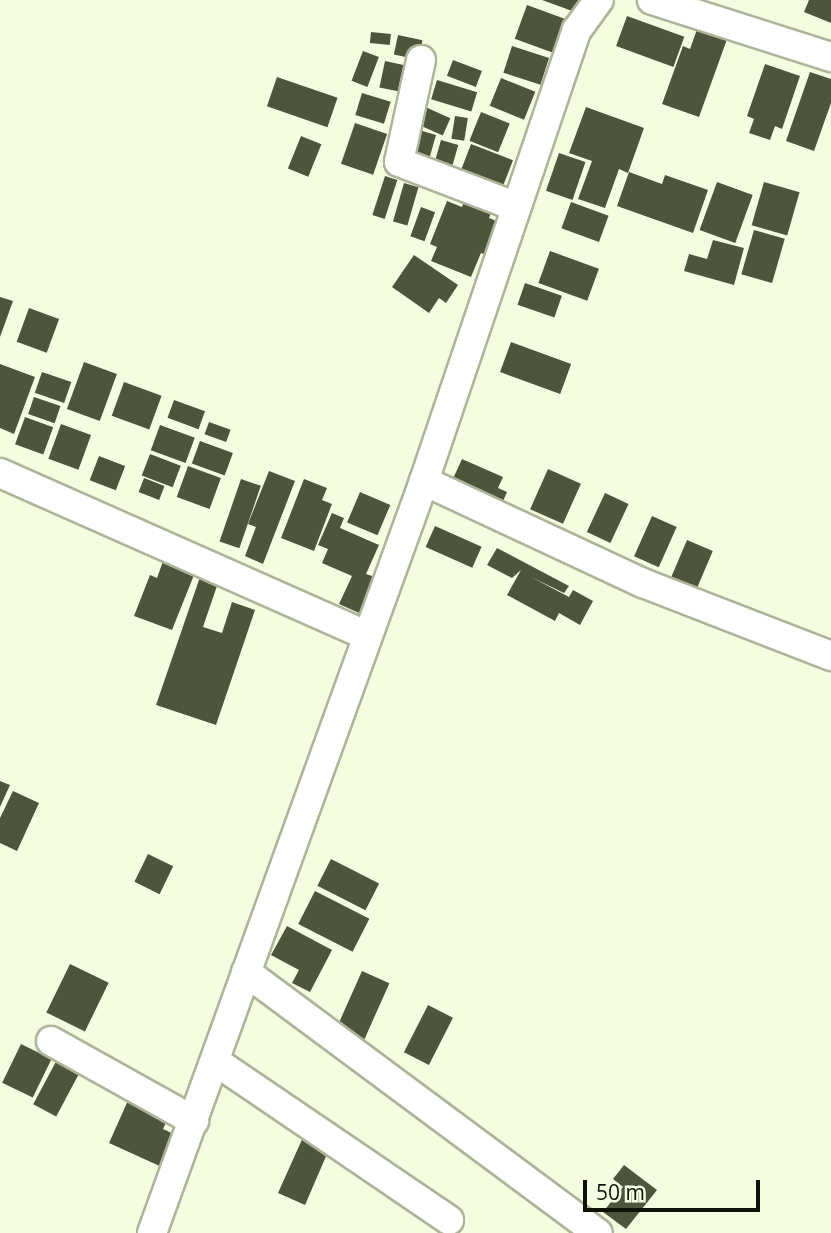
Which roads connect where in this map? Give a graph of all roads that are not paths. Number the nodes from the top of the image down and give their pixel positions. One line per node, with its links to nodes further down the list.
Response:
1 (598, 0): 5 (street)
2 (652, 0): 3 (street)
3 (831, 57)
4 (421, 60): 5 (street)
5 (517, 206): 7 (street)
6 (0, 472): 8 (street)
7 (424, 481): 8 (street); 9 (street)
8 (368, 636): 10 (street)
9 (831, 656)
10 (246, 972): 12 (street); 16 (street)
11 (51, 1041): 13 (street)
12 (215, 1061): 13 (street); 14 (street)
13 (194, 1121): 15 (street)
14 (449, 1220)
15 (152, 1233)
16 (598, 1233)

